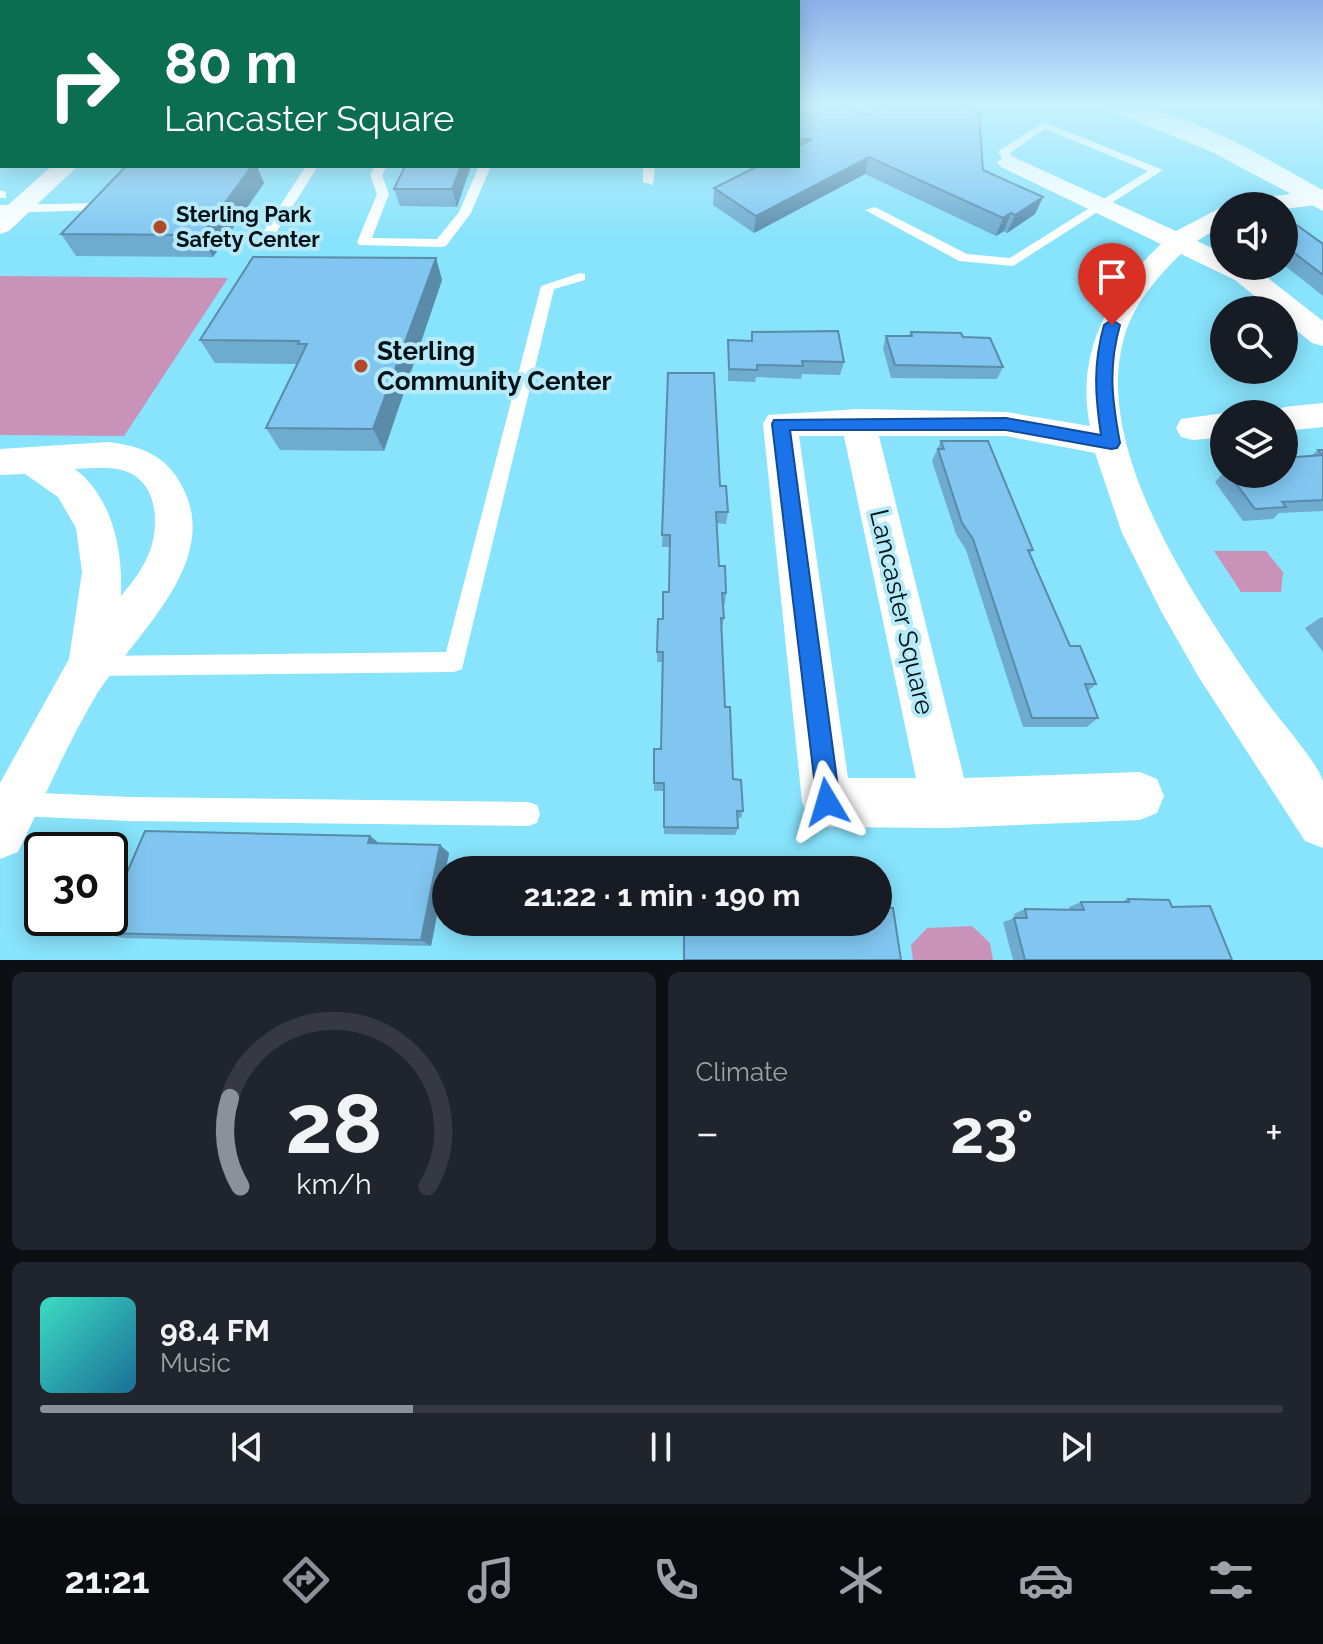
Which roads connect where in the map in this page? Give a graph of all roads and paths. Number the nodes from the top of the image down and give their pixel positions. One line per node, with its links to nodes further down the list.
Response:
1 (1007, 149): 4 (lane)
2 (1104, 149): 15 (lane)
3 (1227, 149): 12 (street)
4 (1009, 162): 15 (street)
5 (31, 168): 14 (street)
6 (63, 168): 14 (street)
7 (311, 168): 19 (lane)
8 (380, 168): 9 (lane)
9 (484, 168)
10 (649, 168): 11 (lane)
11 (649, 182)
12 (1321, 200): 13 (street)
13 (1298, 202)
14 (3, 205): 16 (lane)
15 (1103, 206): 17 (lane); 20 (street)
16 (98, 207)
17 (871, 210)
18 (1210, 222): 20 (street)
19 (264, 241)
20 (1177, 241): 21 (street); 28 (street)
21 (1210, 257)
22 (580, 277): 30 (lane)
23 (1253, 280): 24 (street)
24 (1323, 336)
25 (1323, 415): 26 (street)
26 (1298, 418)
27 (858, 421): 28 (street); 32 (street, Lancaster Square); 32 (street)
28 (1111, 443): 33 (street)
29 (17, 462): 30 (street); 30 (street)
30 (90, 666): 35 (street)
31 (1140, 796): 32 (street)
32 (946, 803)
33 (1319, 809)
34 (528, 814): 35 (lane)
35 (8, 819)

